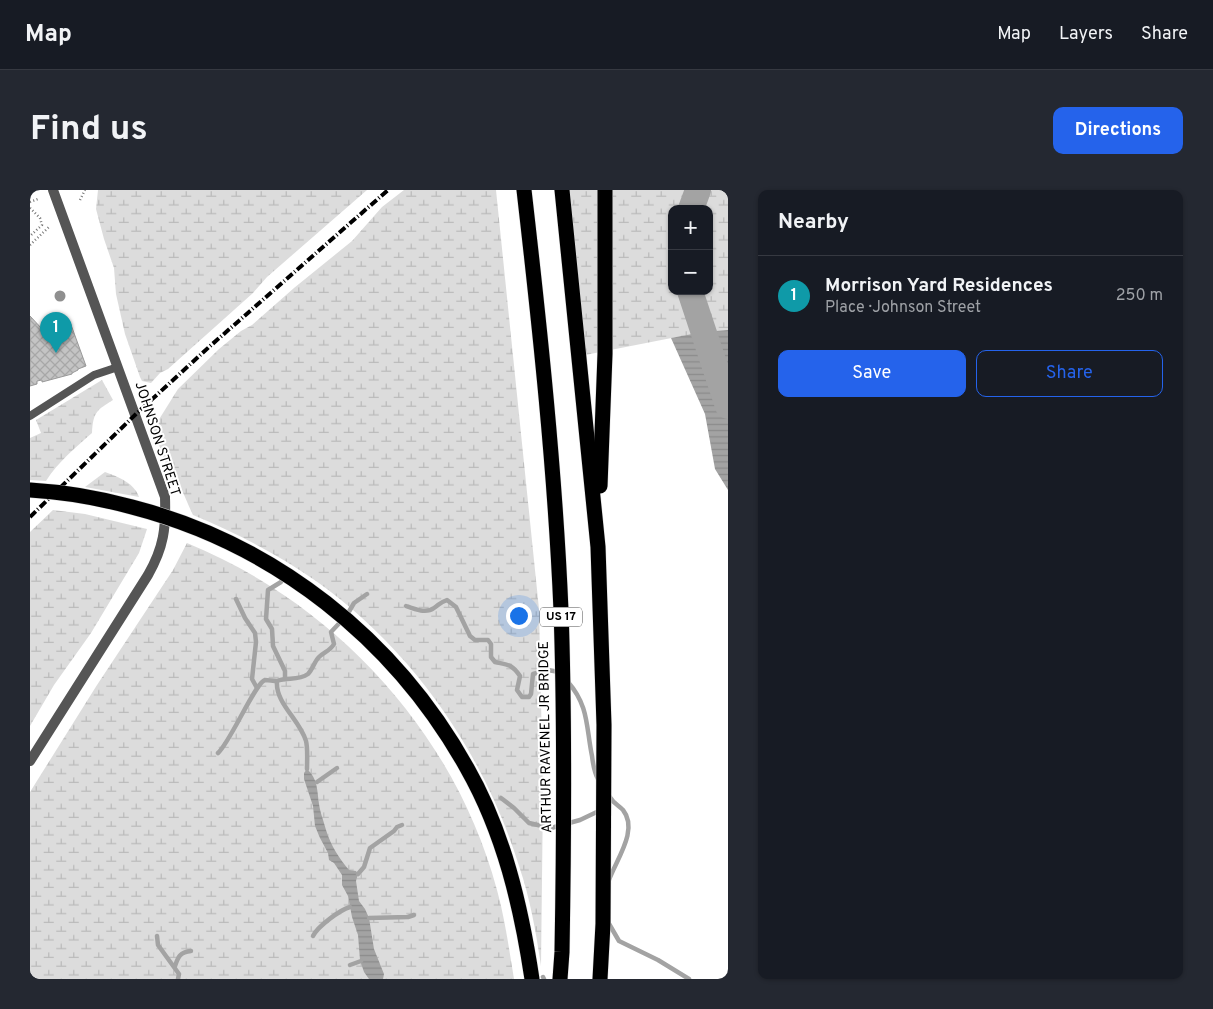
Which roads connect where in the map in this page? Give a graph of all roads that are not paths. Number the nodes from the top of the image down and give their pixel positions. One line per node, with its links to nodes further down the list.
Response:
1 (53, 190): 5 (street, JOHNSON STREET)
2 (524, 190): 11 (highway, ARTHUR RAVENEL JR BRIDGE / US 17)
3 (562, 190): 8 (highway, US 17)
4 (605, 190): 8 (highway)
5 (118, 367): 6 (lane); 9 (street, JOHNSON STREET)
6 (30, 416)
7 (30, 490): 10 (highway, bridge)
8 (598, 547): 12 (highway, US 17)
9 (30, 761)
10 (532, 979)
11 (560, 979)
12 (600, 979)

